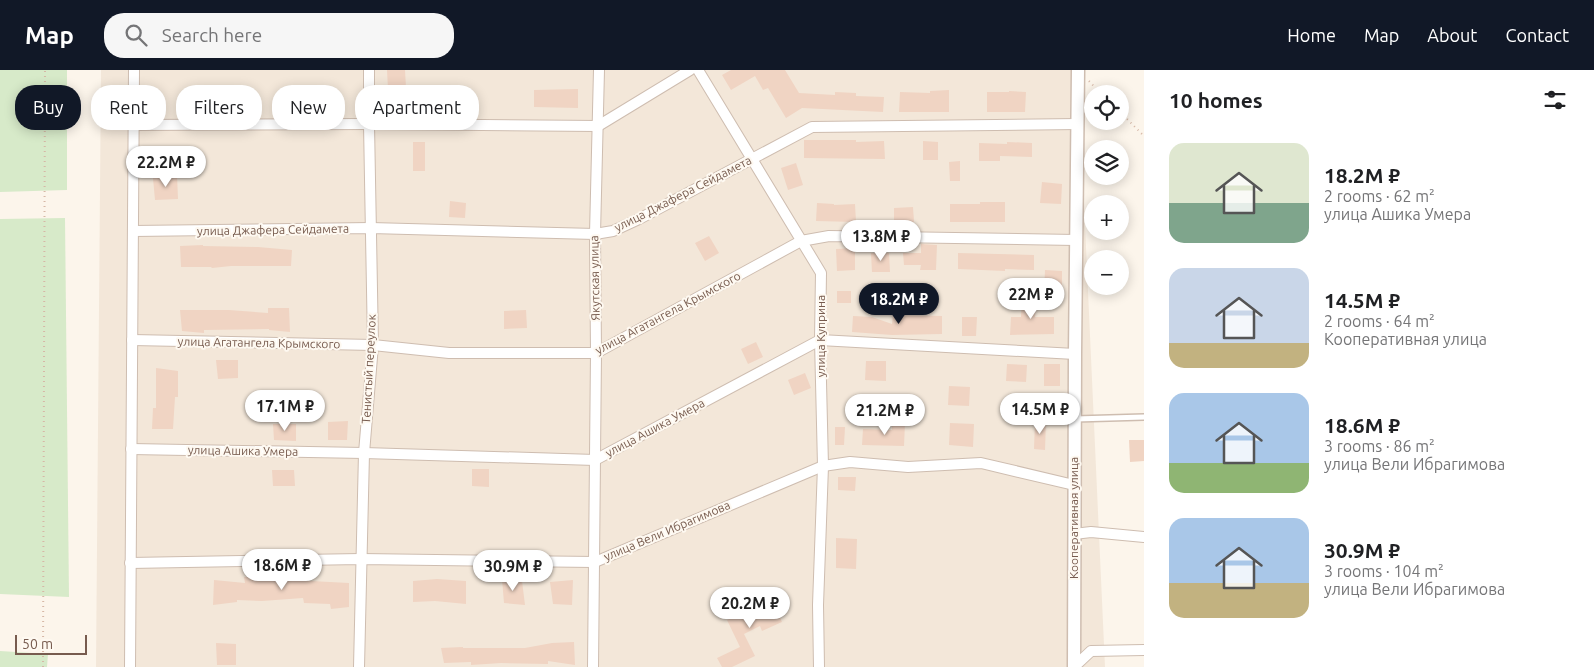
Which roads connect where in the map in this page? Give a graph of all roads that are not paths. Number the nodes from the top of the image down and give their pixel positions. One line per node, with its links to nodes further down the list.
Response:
1 (134, 70): 7 (street)
2 (369, 70): 8 (street, Тенистый переулок)
3 (599, 70): 13 (street, Якутская улица)
4 (690, 70): 13 (street)
5 (698, 70): 16 (street, улица Куприна)
6 (1078, 70): 10 (street, Кооперативная улица)
7 (134, 85)
8 (369, 85)
9 (355, 124): 11 (street)
10 (1078, 124): 16 (street, улица Джафера Сейдамета); 20 (street, Кооперативная улица)
11 (166, 125)
12 (479, 125): 13 (street)
13 (598, 126): 19 (street, Якутская улица)
14 (133, 130): 18 (street)
15 (369, 130): 17 (street, Тенистый переулок)
16 (752, 158): 19 (street, улица Джафера Сейдамета); 21 (street, улица Куприна)
17 (371, 228): 18 (street, улица Джафера Сейдамета); 19 (street, улица Джафера Сейдамета); 24 (street, Тенистый переулок)
18 (133, 231): 22 (street)
19 (595, 234): 25 (street, Якутская улица)
20 (1076, 240): 21 (street, улица Агатангела Крымского); 26 (street, Кооперативная улица)
21 (801, 241): 23 (street, улица Куприна); 25 (street, улица Агатангела Крымского)
22 (132, 340): 24 (street, улица Агатангела Крымского); 29 (street)
23 (820, 340): 26 (street); 31 (street, улица Ашика Умера); 32 (street, улица Куприна)
24 (373, 345): 25 (street, улица Агатангела Крымского); 30 (street, Тенистый переулок)
25 (596, 353): 31 (street, Якутская улица)
26 (1075, 354): 28 (street, Кооперативная улица)
27 (1144, 417): 28 (lane)
28 (1074, 419): 33 (street, Кооперативная улица)
29 (131, 449): 30 (street, улица Ашика Умера); 38 (street)
30 (364, 453): 31 (street, улица Ашика Умера); 36 (street, Тенистый переулок)
31 (595, 460): 37 (street, Якутская улица)
32 (823, 466): 33 (street, улица Вели Ибрагимова); 37 (street, улица Вели Ибрагимова); 43 (street, улица Куприна)
33 (1074, 485): 34 (street, Кооперативная улица)
34 (1074, 534): 35 (street); 44 (street, Кооперативная улица)
35 (1144, 537)
36 (361, 560): 37 (street, улица Вели Ибрагимова); 38 (street, улица Вели Ибрагимова); 41 (street, Тенистый переулок)
37 (595, 562): 42 (street, Якутская улица)
38 (130, 563): 40 (street)
39 (1144, 650): 44 (street)
40 (130, 667)
41 (359, 667)
42 (593, 667)
43 (819, 667)
44 (1074, 667)

